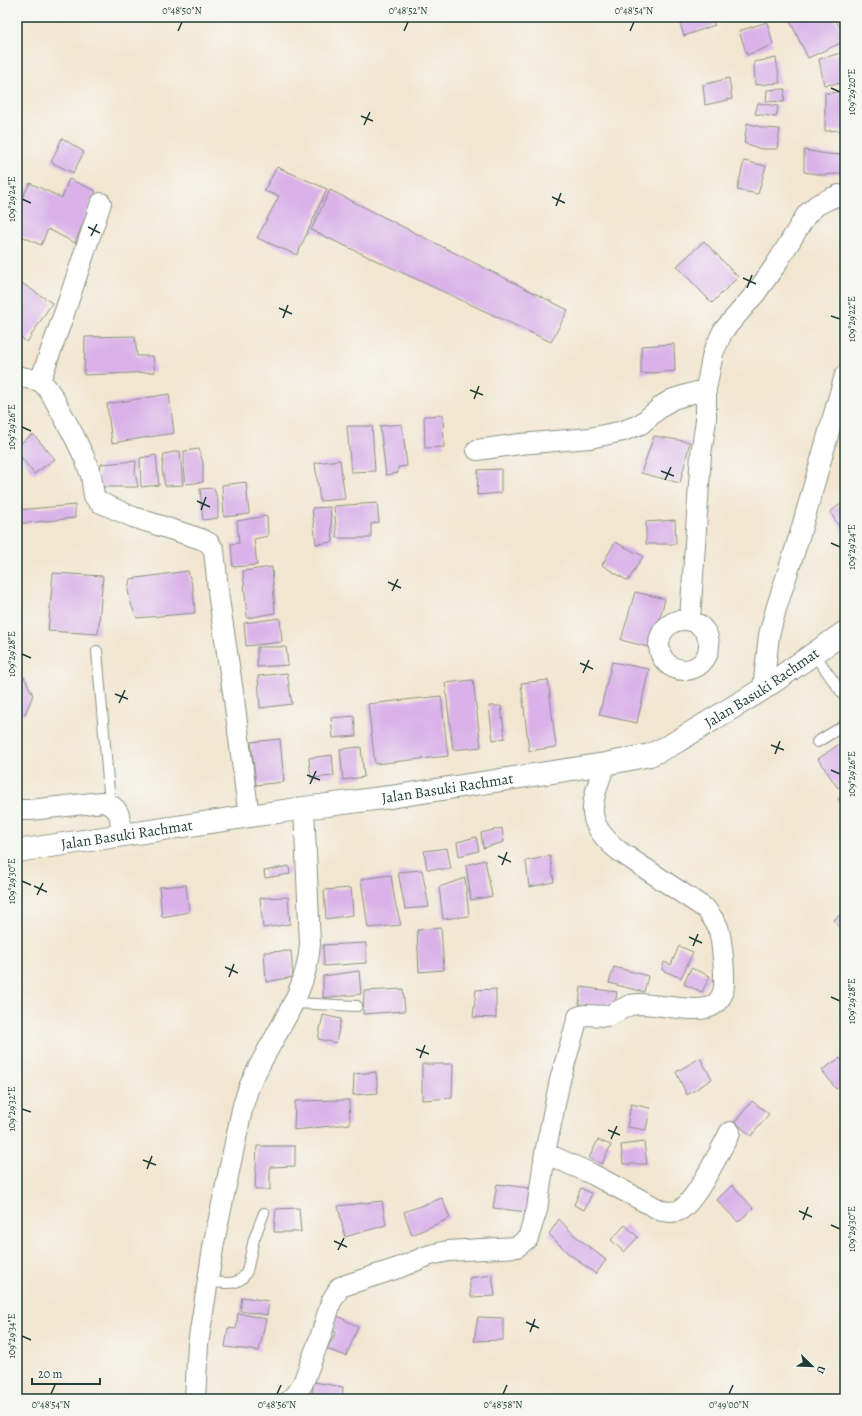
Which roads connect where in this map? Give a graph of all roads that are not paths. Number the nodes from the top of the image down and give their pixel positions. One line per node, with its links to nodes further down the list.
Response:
1 (845, 196): 6 (street)
2 (101, 204): 5 (street)
3 (845, 375): 12 (street)
4 (17, 376): 5 (street)
5 (40, 381): 20 (street)
6 (706, 389): 7 (street); 8 (street)
7 (476, 450)
8 (690, 620)
9 (845, 632): 11 (highway, Jalan Basuki Rachmat)
10 (97, 651): 17 (lane)
11 (814, 654): 12 (highway, Jalan Basuki Rachmat); 13 (lane)
12 (763, 689): 16 (highway, Jalan Basuki Rachmat)
13 (845, 697)
14 (845, 725): 15 (lane)
15 (818, 742)
16 (604, 764): 18 (highway, Jalan Basuki Rachmat); 26 (street)
17 (110, 804): 19 (street); 21 (street)
18 (304, 808): 20 (highway, Jalan Basuki Rachmat); 23 (street)
19 (17, 810)
20 (248, 817): 21 (highway, Jalan Basuki Rachmat)
21 (122, 836): 22 (highway, Jalan Basuki Rachmat)
22 (17, 851)
23 (294, 1003): 24 (lane); 28 (street)
24 (357, 1006)
25 (730, 1132): 26 (street)
26 (545, 1153): 30 (street)
27 (264, 1213): 28 (lane)
28 (208, 1282): 29 (street)
29 (194, 1399)
30 (291, 1399)

